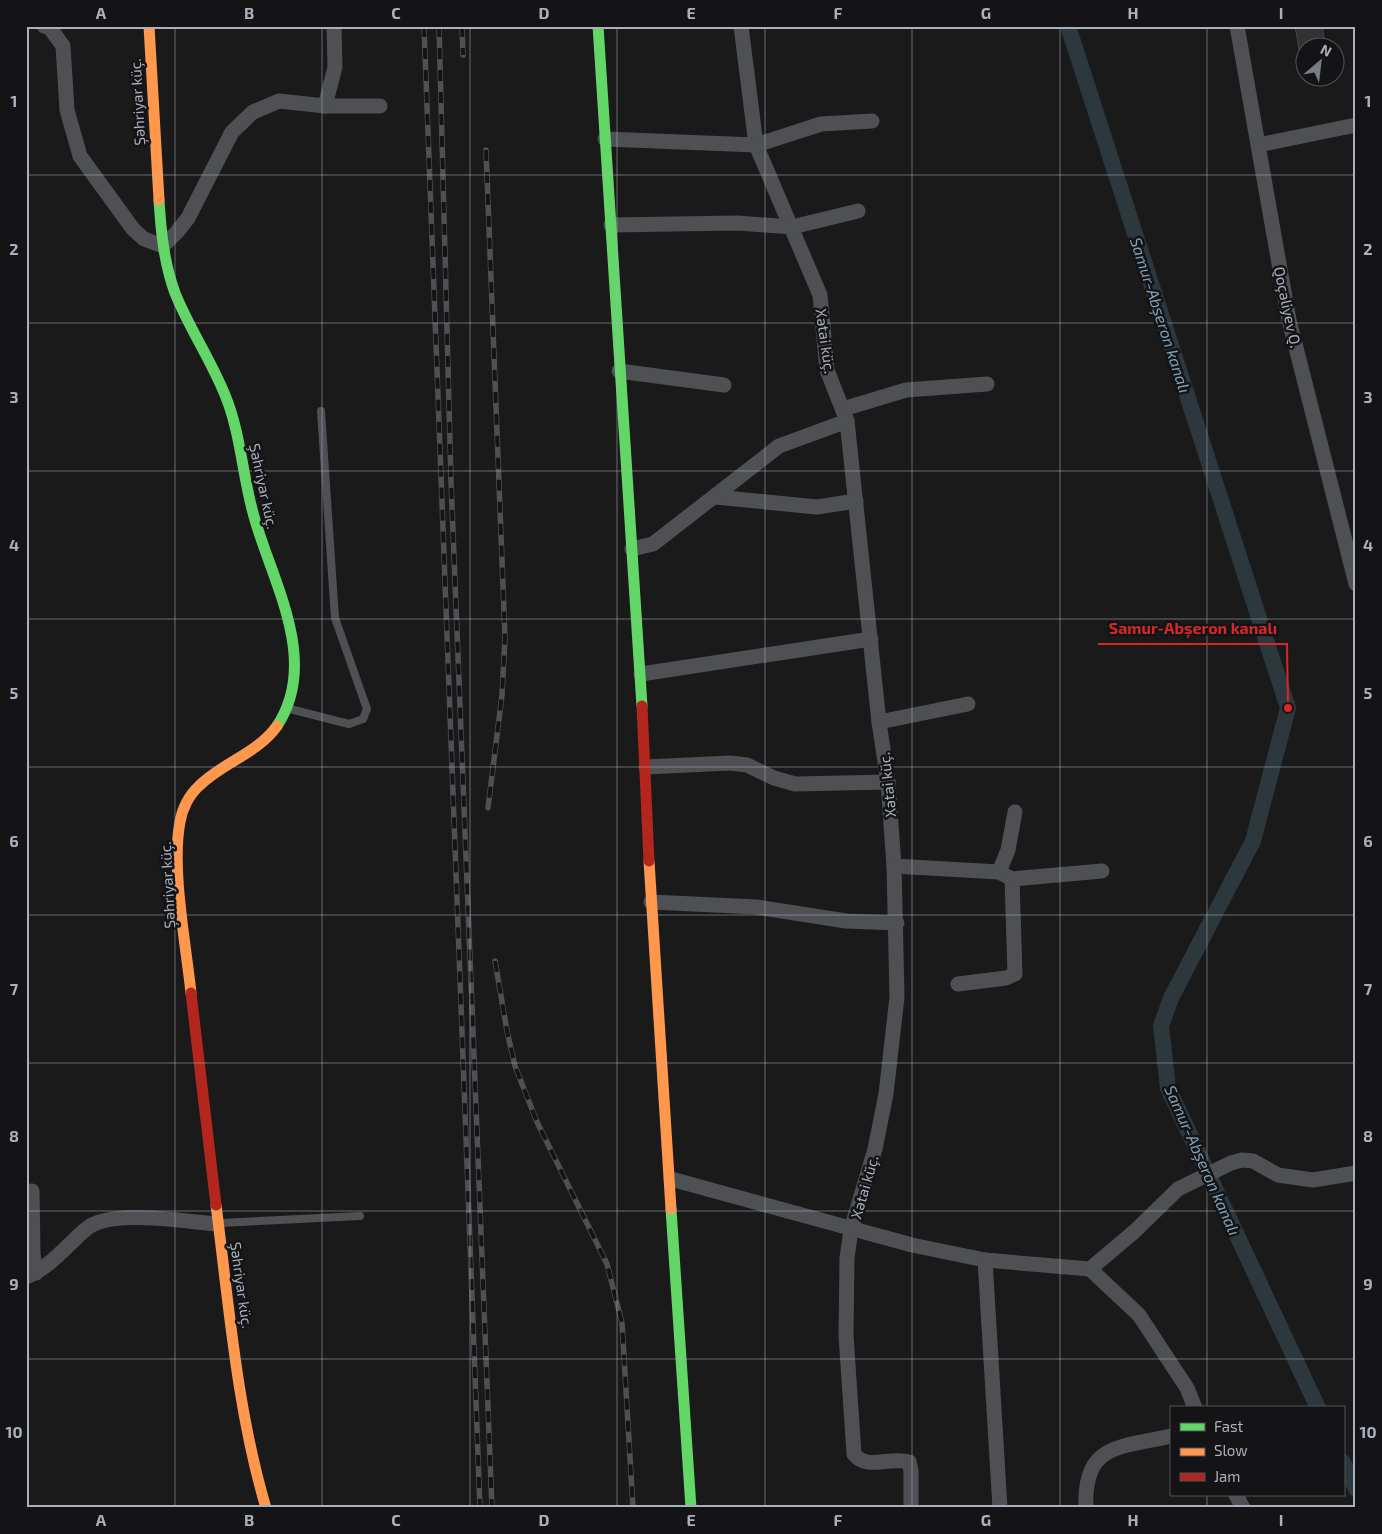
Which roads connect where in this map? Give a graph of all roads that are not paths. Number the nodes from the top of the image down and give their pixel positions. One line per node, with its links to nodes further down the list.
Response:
1 (44, 26): 17 (street)
2 (148, 26): 17 (street, Şəhriyar küç.)
3 (334, 26): 7 (street)
4 (598, 26): 11 (street)
5 (741, 26): 12 (street, Xətai küç.)
6 (1237, 26): 13 (street, Qoçəliyev Q.)
7 (325, 106): 8 (street); 17 (street)
8 (380, 106)
9 (872, 121): 12 (street)
10 (1356, 125): 13 (street)
11 (605, 139): 12 (street); 15 (street)
12 (756, 145): 16 (street, Xətai küç.)
13 (1258, 145): 26 (street, Qoçəliyev Q.)
14 (858, 211): 16 (street)
15 (611, 225): 16 (street); 18 (street)
16 (792, 227): 22 (street, Xətai küç.)
17 (163, 246): 30 (street, Şəhriyar küç.)
18 (619, 371): 20 (street); 25 (street)
19 (987, 384): 22 (street)
20 (724, 385)
21 (321, 411): 30 (lane)
22 (845, 415): 23 (street); 24 (street, Xətai küç.)
23 (715, 497): 24 (street); 25 (street)
24 (856, 501): 27 (street, Xətai küç.)
25 (632, 549): 28 (street)
26 (1356, 584)
27 (871, 639): 28 (street); 31 (street, Xətai küç.)
28 (641, 674): 32 (street)
29 (968, 704): 31 (street)
30 (286, 708): 45 (street, Şəhriyar küç.)
31 (880, 722): 33 (street, Xətai küç.)
32 (646, 767): 33 (street); 38 (street)
33 (888, 782): 35 (street, Xətai küç.)
34 (1015, 812): 37 (street)
35 (894, 866): 37 (street); 39 (street, Xətai küç.)
36 (1102, 871): 37 (street)
37 (1006, 876): 40 (street)
38 (651, 902): 39 (street); 42 (street)
39 (897, 923): 46 (street, Xətai küç.)
40 (958, 984)
41 (1356, 1173): 48 (street)
42 (671, 1179): 46 (street); 54 (street)
43 (32, 1191): 49 (street)
44 (360, 1216): 45 (lane)
45 (218, 1224): 49 (street); 53 (street, Şəhriyar küç.)
46 (851, 1230): 47 (street); 55 (street, Xətai küç.)
47 (985, 1260): 48 (street); 56 (street)
48 (1090, 1269): 50 (street)
49 (31, 1275)
50 (1194, 1406)
51 (1170, 1436): 57 (street)
52 (1236, 1496): 58 (street)
53 (266, 1508)
54 (691, 1508)
55 (911, 1508)
56 (1000, 1508)
57 (1086, 1508)
58 (1242, 1508)

